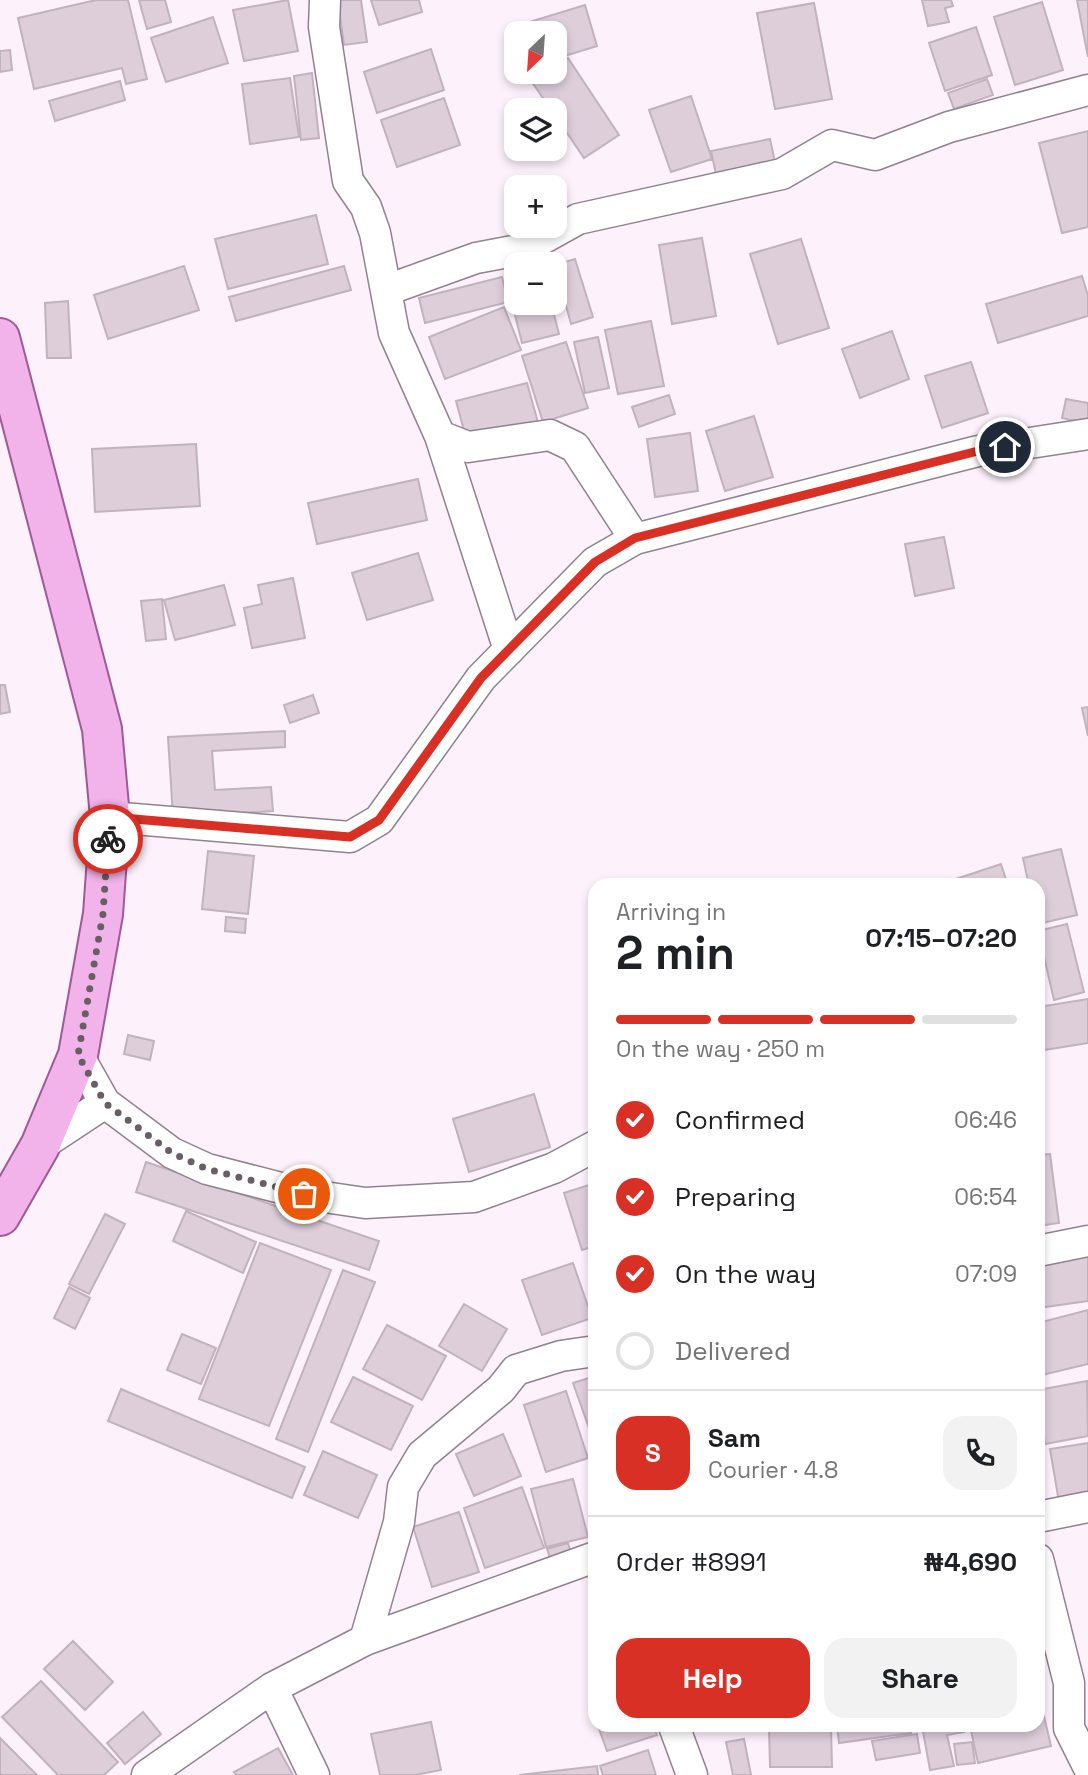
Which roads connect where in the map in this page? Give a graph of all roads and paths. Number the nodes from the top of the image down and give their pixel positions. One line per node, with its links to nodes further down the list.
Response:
1 (326, 0): 3 (street)
2 (1088, 90): 3 (street)
3 (387, 290): 6 (street)
4 (0, 338): 9 (main road)
5 (1088, 434): 7 (street)
6 (440, 436): 7 (street); 8 (street)
7 (635, 538): 8 (street)
8 (509, 650): 9 (street)
9 (110, 817): 10 (main road)
10 (78, 1055): 11 (street); 12 (main road)
11 (105, 1103): 12 (street); 13 (street)
12 (40, 1146): 14 (main road)
13 (588, 1150)
14 (0, 1216)
15 (1088, 1241): 16 (street)
16 (1045, 1250)
17 (588, 1352): 22 (street)
18 (1088, 1507): 19 (street)
19 (1045, 1516)
20 (588, 1560): 22 (street)
21 (1045, 1587): 25 (street)
22 (365, 1640): 23 (street)
23 (272, 1688): 26 (street); 27 (street)
24 (676, 1732): 28 (street)
25 (1088, 1766)
26 (147, 1775)
27 (314, 1775)
28 (692, 1775)

